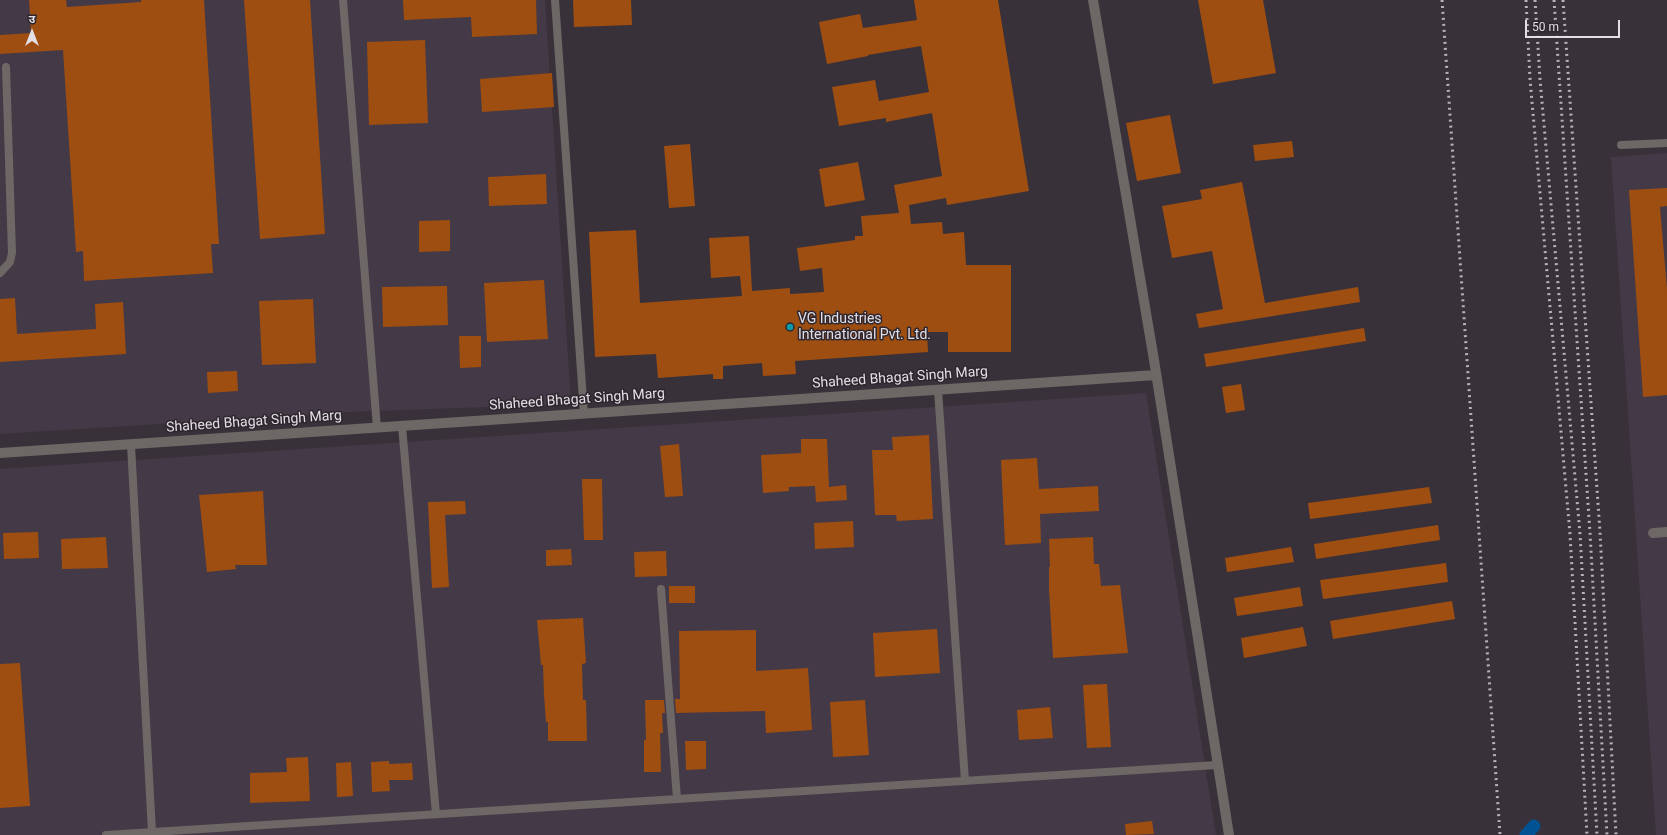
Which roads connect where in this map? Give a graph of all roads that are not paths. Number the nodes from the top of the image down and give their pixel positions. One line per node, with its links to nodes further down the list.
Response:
1 (343, 0): 12 (lane)
2 (554, 0): 10 (lane)
3 (1093, 0): 8 (street)
4 (6, 66): 7 (lane)
5 (1667, 143): 6 (lane)
6 (1621, 145)
7 (0, 273)
8 (1156, 375): 9 (street, Shaheed Bhagat Singh Marg); 18 (street)
9 (938, 390): 10 (street, Shaheed Bhagat Singh Marg); 19 (lane)
10 (584, 414): 11 (street, Shaheed Bhagat Singh Marg)
11 (402, 426): 12 (street, Shaheed Bhagat Singh Marg); 21 (lane)
12 (377, 428): 13 (street, Shaheed Bhagat Singh Marg)
13 (131, 445): 14 (street, Shaheed Bhagat Singh Marg); 22 (lane)
14 (0, 454)
15 (1667, 532): 16 (street)
16 (1654, 533)
17 (661, 589): 20 (lane)
18 (1218, 765): 19 (lane); 24 (street)
19 (965, 781): 20 (lane)
20 (677, 799): 21 (lane)
21 (436, 814): 22 (lane)
22 (152, 832): 23 (lane)
23 (106, 835)
24 (1229, 835)

